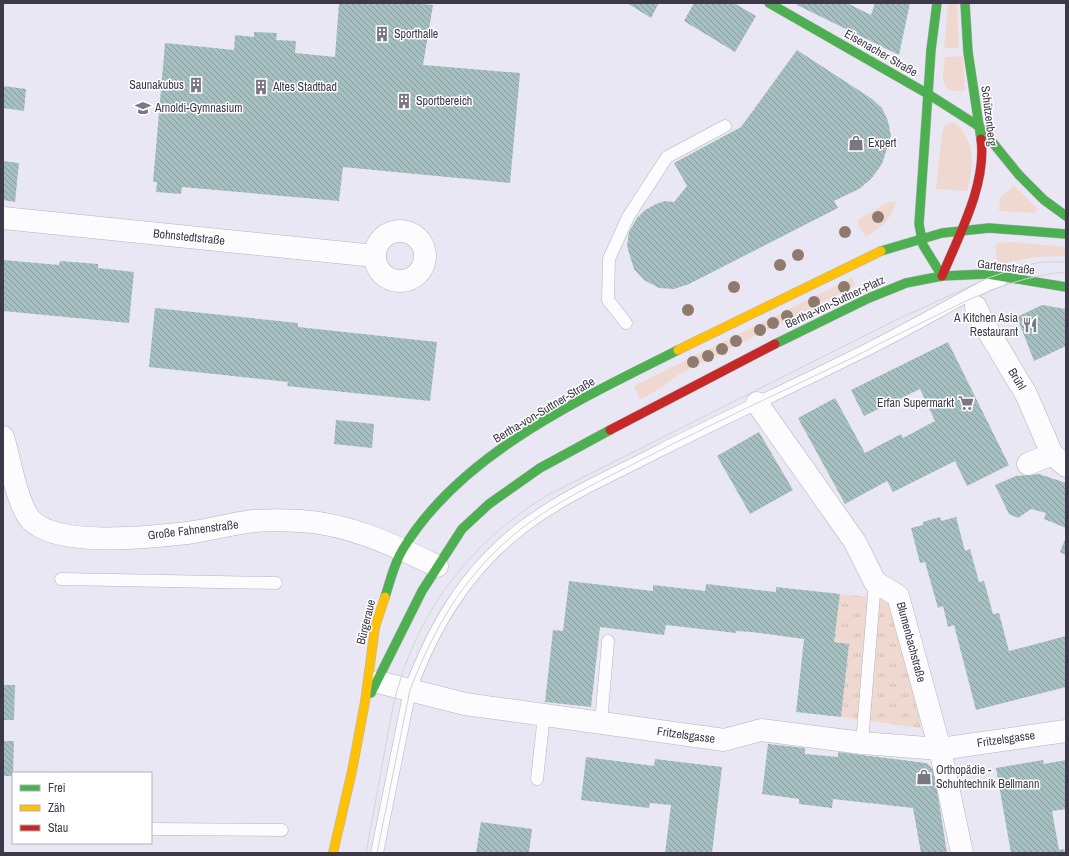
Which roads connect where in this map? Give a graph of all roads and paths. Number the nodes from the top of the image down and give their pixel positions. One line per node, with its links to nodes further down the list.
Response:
1 (770, 3): 4 (main road, Eisenacher Straße)
2 (937, 3): 4 (main road)
3 (965, 3): 6 (main road, Schützenberg)
4 (928, 94): 6 (main road, Eisenacher Straße); 11 (main road)
5 (724, 126): 17 (lane)
6 (980, 127): 7 (main road); 9 (main road, Schützenberg)
7 (1066, 216)
8 (3, 218): 12 (street, Bohnstedtstraße)
9 (963, 230): 10 (main road); 11 (main road); 13 (main road)
10 (1066, 234)
11 (920, 238): 13 (main road); 22 (main road, Bertha-von-Suttner-Straße)
12 (375, 256)
13 (942, 276): 14 (main road, Gartenstraße); 23 (main road, Bertha-von-Suttner-Platz)
14 (1010, 278): 15 (main road, Gartenstraße); 18 (lane)
15 (1066, 288)
16 (976, 307): 20 (street, Brühl)
17 (626, 323)
18 (757, 403): 25 (street); 29 (lane)
19 (3, 437): 22 (street, Große Fahnenstraße)
20 (1059, 460): 21 (street, Brühl)
21 (1028, 464)
22 (402, 550): 23 (street, Große Fahnenstraße); 30 (main road, Bürgeraue)
23 (437, 566): 28 (main road, Bürgeraue)
24 (61, 580): 26 (lane)
25 (874, 582): 34 (lane); 35 (street, Blumenbachstraße)
26 (276, 584)
27 (608, 641): 32 (lane)
28 (378, 682): 29 (street, Fritzelsgasse); 30 (main road, Bürgeraue)
29 (410, 690): 31 (street, Fritzelsgasse); 39 (lane)
30 (365, 702): 40 (main road, Bürgeraue)
31 (544, 715): 32 (street, Fritzelsgasse); 36 (lane)
32 (601, 723): 34 (street, Fritzelsgasse)
33 (1066, 731): 35 (street, Fritzelsgasse)
34 (862, 742): 35 (street, Fritzelsgasse)
35 (940, 749): 41 (street, Blumenbachstraße)
36 (537, 779)
37 (152, 828): 38 (lane)
38 (282, 830)
39 (376, 850)
40 (333, 853)
41 (962, 853)

